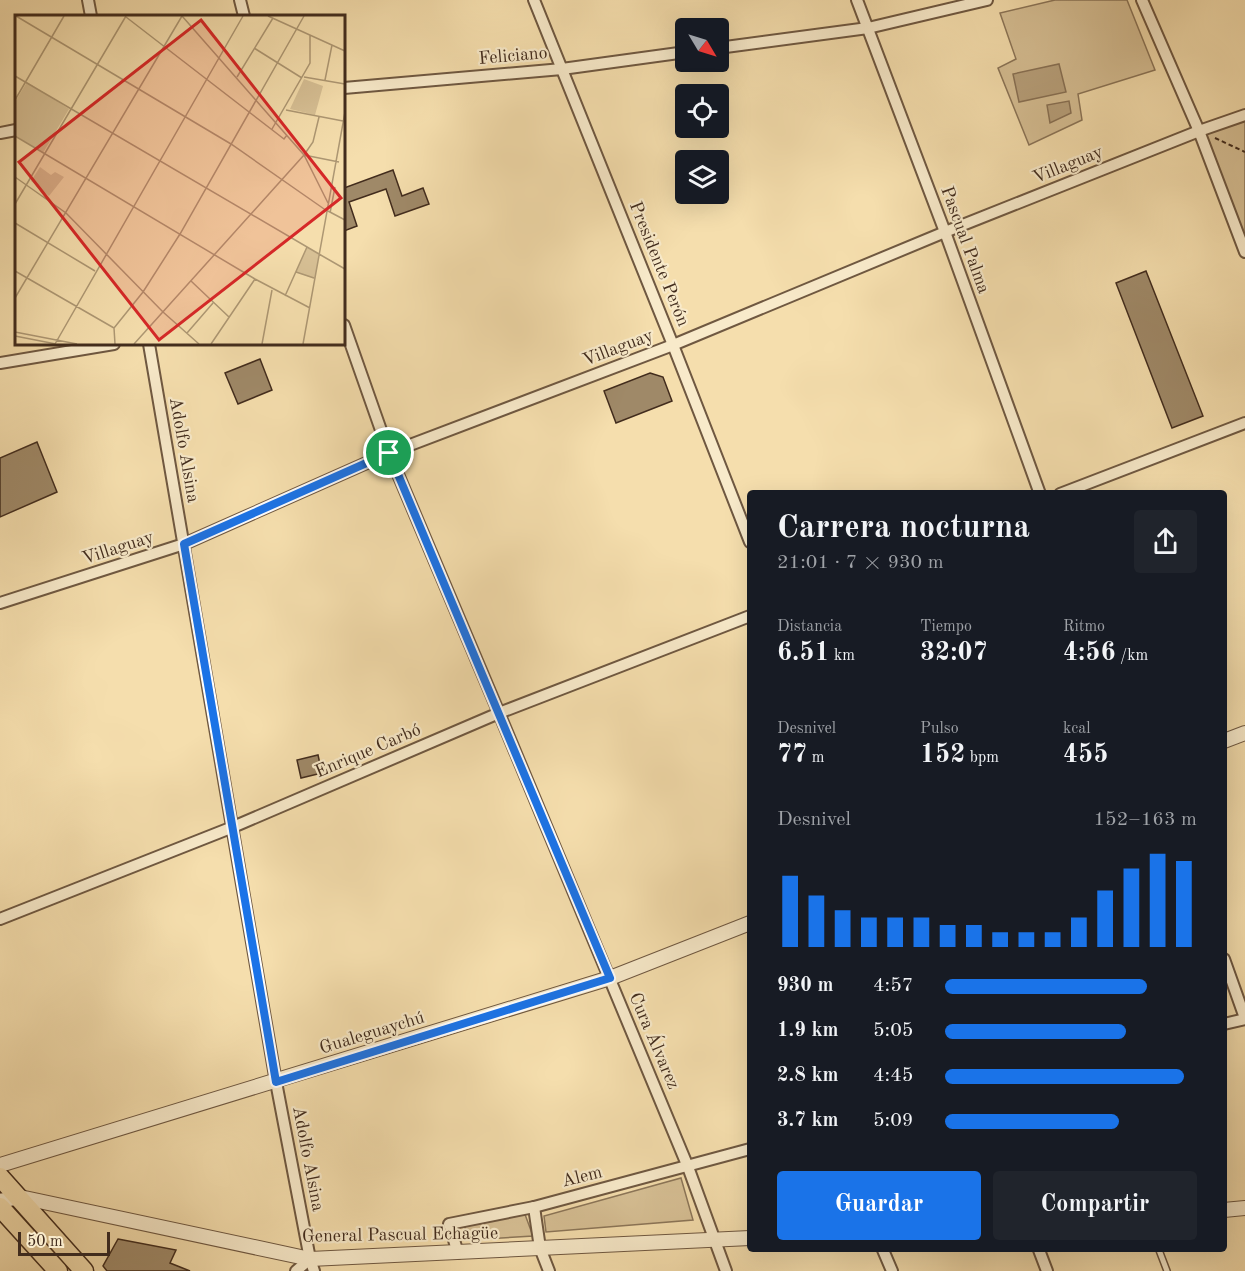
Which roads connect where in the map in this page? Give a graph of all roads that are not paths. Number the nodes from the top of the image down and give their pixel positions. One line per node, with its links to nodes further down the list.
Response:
1 (88, 0): 7 (street)
2 (240, 0): 8 (street)
3 (534, 0): 12 (street, Presidente Perón)
4 (857, 0): 9 (street, Pascual Palma)
5 (987, 0): 9 (street)
6 (1142, 0): 16 (street)
7 (91, 15)
8 (244, 15)
9 (868, 28): 10 (street); 18 (street, Pascual Palma)
10 (729, 47)
11 (675, 54): 12 (street, Feliciano)
12 (562, 69): 13 (street, Feliciano); 23 (street, Presidente Perón)
13 (345, 88)
14 (1245, 115): 16 (street, Villaguay)
15 (15, 130): 17 (street)
16 (1199, 131): 18 (street, Villaguay); 19 (street)
17 (0, 133)
18 (945, 232): 23 (street, Villaguay); 27 (street, Pascual Palma)
19 (1245, 252)
20 (345, 328): 26 (street, Cura Álvarez)
21 (108, 345): 24 (street)
22 (149, 345): 30 (street, Adolfo Alsina)
23 (673, 345): 26 (street, Villaguay); 29 (street, Presidente Perón)
24 (0, 363)
25 (1245, 423): 28 (street)
26 (389, 453): 30 (street, Villaguay); 33 (street, Cura Álvarez)
27 (1039, 490)
28 (1070, 490)
29 (747, 534)
30 (184, 544): 31 (street, Villaguay); 36 (street, Adolfo Alsina)
31 (0, 603)
32 (747, 617): 33 (street, Enrique Carbó)
33 (500, 713): 36 (street, Enrique Carbó); 40 (street, Cura Álvarez)
34 (1245, 733): 35 (street)
35 (1227, 740)
36 (233, 827): 37 (street, Enrique Carbó); 43 (street, Adolfo Alsina)
37 (0, 919)
38 (747, 924): 40 (street, Gualeguaychú)
39 (1227, 967): 41 (street)
40 (610, 978): 43 (street, Gualeguaychú); 46 (street, Cura Álvarez)
41 (1245, 1018): 42 (street)
42 (1227, 1023)
43 (276, 1082): 45 (street, Gualeguaychú); 61 (street, Adolfo Alsina)
44 (747, 1150): 46 (street, Alem)
45 (0, 1166)
46 (688, 1167): 51 (street, Alem); 55 (street, Cura Álvarez)
47 (0, 1177): 48 (main road)
48 (20, 1197): 49 (street); 61 (street, General Pascual Echagüe); 63 (main road)
49 (0, 1201)
50 (0, 1207): 62 (main road)
51 (534, 1207): 56 (street); 60 (street, Alem)
52 (1245, 1208): 53 (street)
53 (1227, 1210)
54 (747, 1238): 55 (street, General Pascual Echagüe)
55 (714, 1240): 56 (street, General Pascual Echagüe); 66 (street, Cura Álvarez)
56 (540, 1248): 60 (street, General Pascual Echagüe); 65 (street)
57 (884, 1252): 67 (street)
58 (1040, 1252): 68 (street)
59 (1160, 1252): 69 (lane)
60 (458, 1253): 61 (street, General Pascual Echagüe)
61 (312, 1265): 64 (street)
62 (58, 1271)
63 (84, 1271)
64 (296, 1271)
65 (549, 1271)
66 (726, 1271)
67 (891, 1271)
68 (1047, 1271)
69 (1167, 1271)

